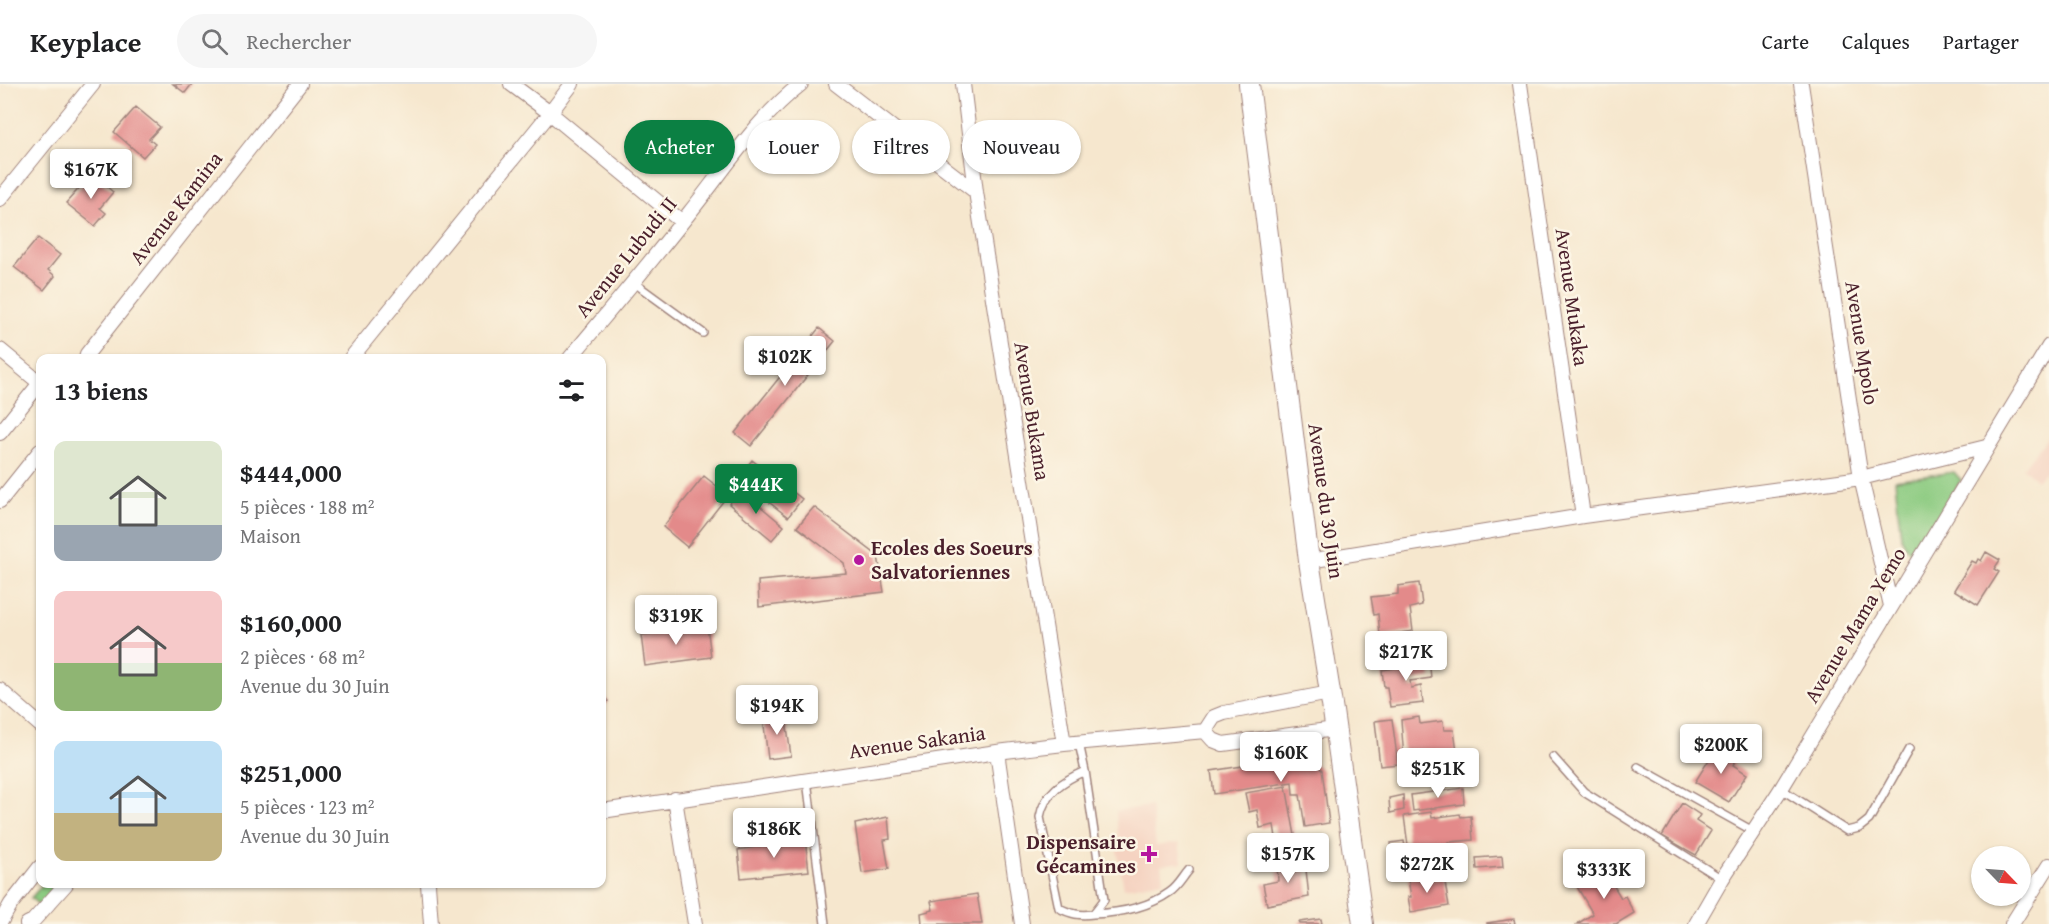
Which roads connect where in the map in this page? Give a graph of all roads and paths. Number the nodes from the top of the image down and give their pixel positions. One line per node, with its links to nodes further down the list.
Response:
1 (93, 84): 16 (street)
2 (300, 84): 22 (street, Avenue Kamina)
3 (511, 84): 12 (street)
4 (572, 84): 12 (street)
5 (801, 84): 11 (street, Avenue Lubudi II)
6 (837, 84): 15 (street)
7 (963, 84): 15 (street, Avenue Bukama)
8 (1249, 84): 33 (street, Avenue du 30 Juin)
9 (1520, 84): 32 (street, Avenue Mukaka)
10 (1801, 84): 30 (street, Avenue Mpolo)
11 (784, 91): 13 (street, Avenue Lubudi II)
12 (550, 113): 17 (street); 23 (street)
13 (762, 120)
14 (747, 139): 17 (street, Avenue Lubudi II)
15 (976, 192): 41 (street, Avenue Bukama)
16 (0, 199)
17 (682, 222): 18 (street, Avenue Lubudi II)
18 (633, 282): 19 (lane); 24 (street, Avenue Lubudi II)
19 (703, 333)
20 (2049, 346): 28 (street, Avenue Mama Yemo)
21 (0, 350): 25 (street)
22 (86, 354)
23 (354, 354)
24 (573, 354)
25 (36, 380)
26 (36, 388): 27 (street)
27 (0, 433)
28 (1986, 447): 30 (street); 34 (street, Avenue Mama Yemo)
29 (35, 469): 31 (street)
30 (1861, 478): 32 (street); 34 (street, Avenue Mpolo)
31 (0, 501)
32 (1583, 516): 33 (street)
33 (1309, 561): 36 (street, Avenue du 30 Juin)
34 (1891, 606): 48 (street, Avenue Mama Yemo)
35 (0, 690): 37 (street)
36 (1330, 693): 38 (street, Avenue du 30 Juin); 39 (street)
37 (36, 721)
38 (1335, 729): 39 (street); 66 (street, Avenue du 30 Juin)
39 (1205, 731): 40 (street, Avenue Sakania)
40 (1079, 743): 41 (street, Avenue Sakania); 46 (lane)
41 (1064, 744): 43 (street, Avenue Sakania)
42 (1909, 749): 48 (lane)
43 (997, 752): 47 (street, Avenue Sakania); 65 (street)
44 (1553, 757): 55 (lane)
45 (1638, 767): 51 (lane)
46 (1085, 771): 59 (lane); 59 (lane)
47 (807, 780): 49 (street, Avenue Sakania); 64 (lane)
48 (1781, 789): 51 (street, Avenue Mama Yemo)
49 (675, 799): 50 (street, Avenue Sakania); 63 (street)
50 (606, 810)
51 (1753, 831): 55 (street, Avenue Mama Yemo)
52 (2049, 865): 68 (street)
53 (1189, 870): 59 (lane)
54 (36, 871): 58 (street)
55 (1722, 879): 67 (street, Avenue Mama Yemo)
56 (62, 888): 61 (street)
57 (428, 888): 62 (street)
58 (5, 900): 60 (street)
59 (1093, 914)
60 (0, 923)
61 (27, 924)
62 (431, 924)
63 (695, 924)
64 (825, 924)
65 (1023, 924)
66 (1363, 924)
67 (1696, 924)
68 (2012, 924)

